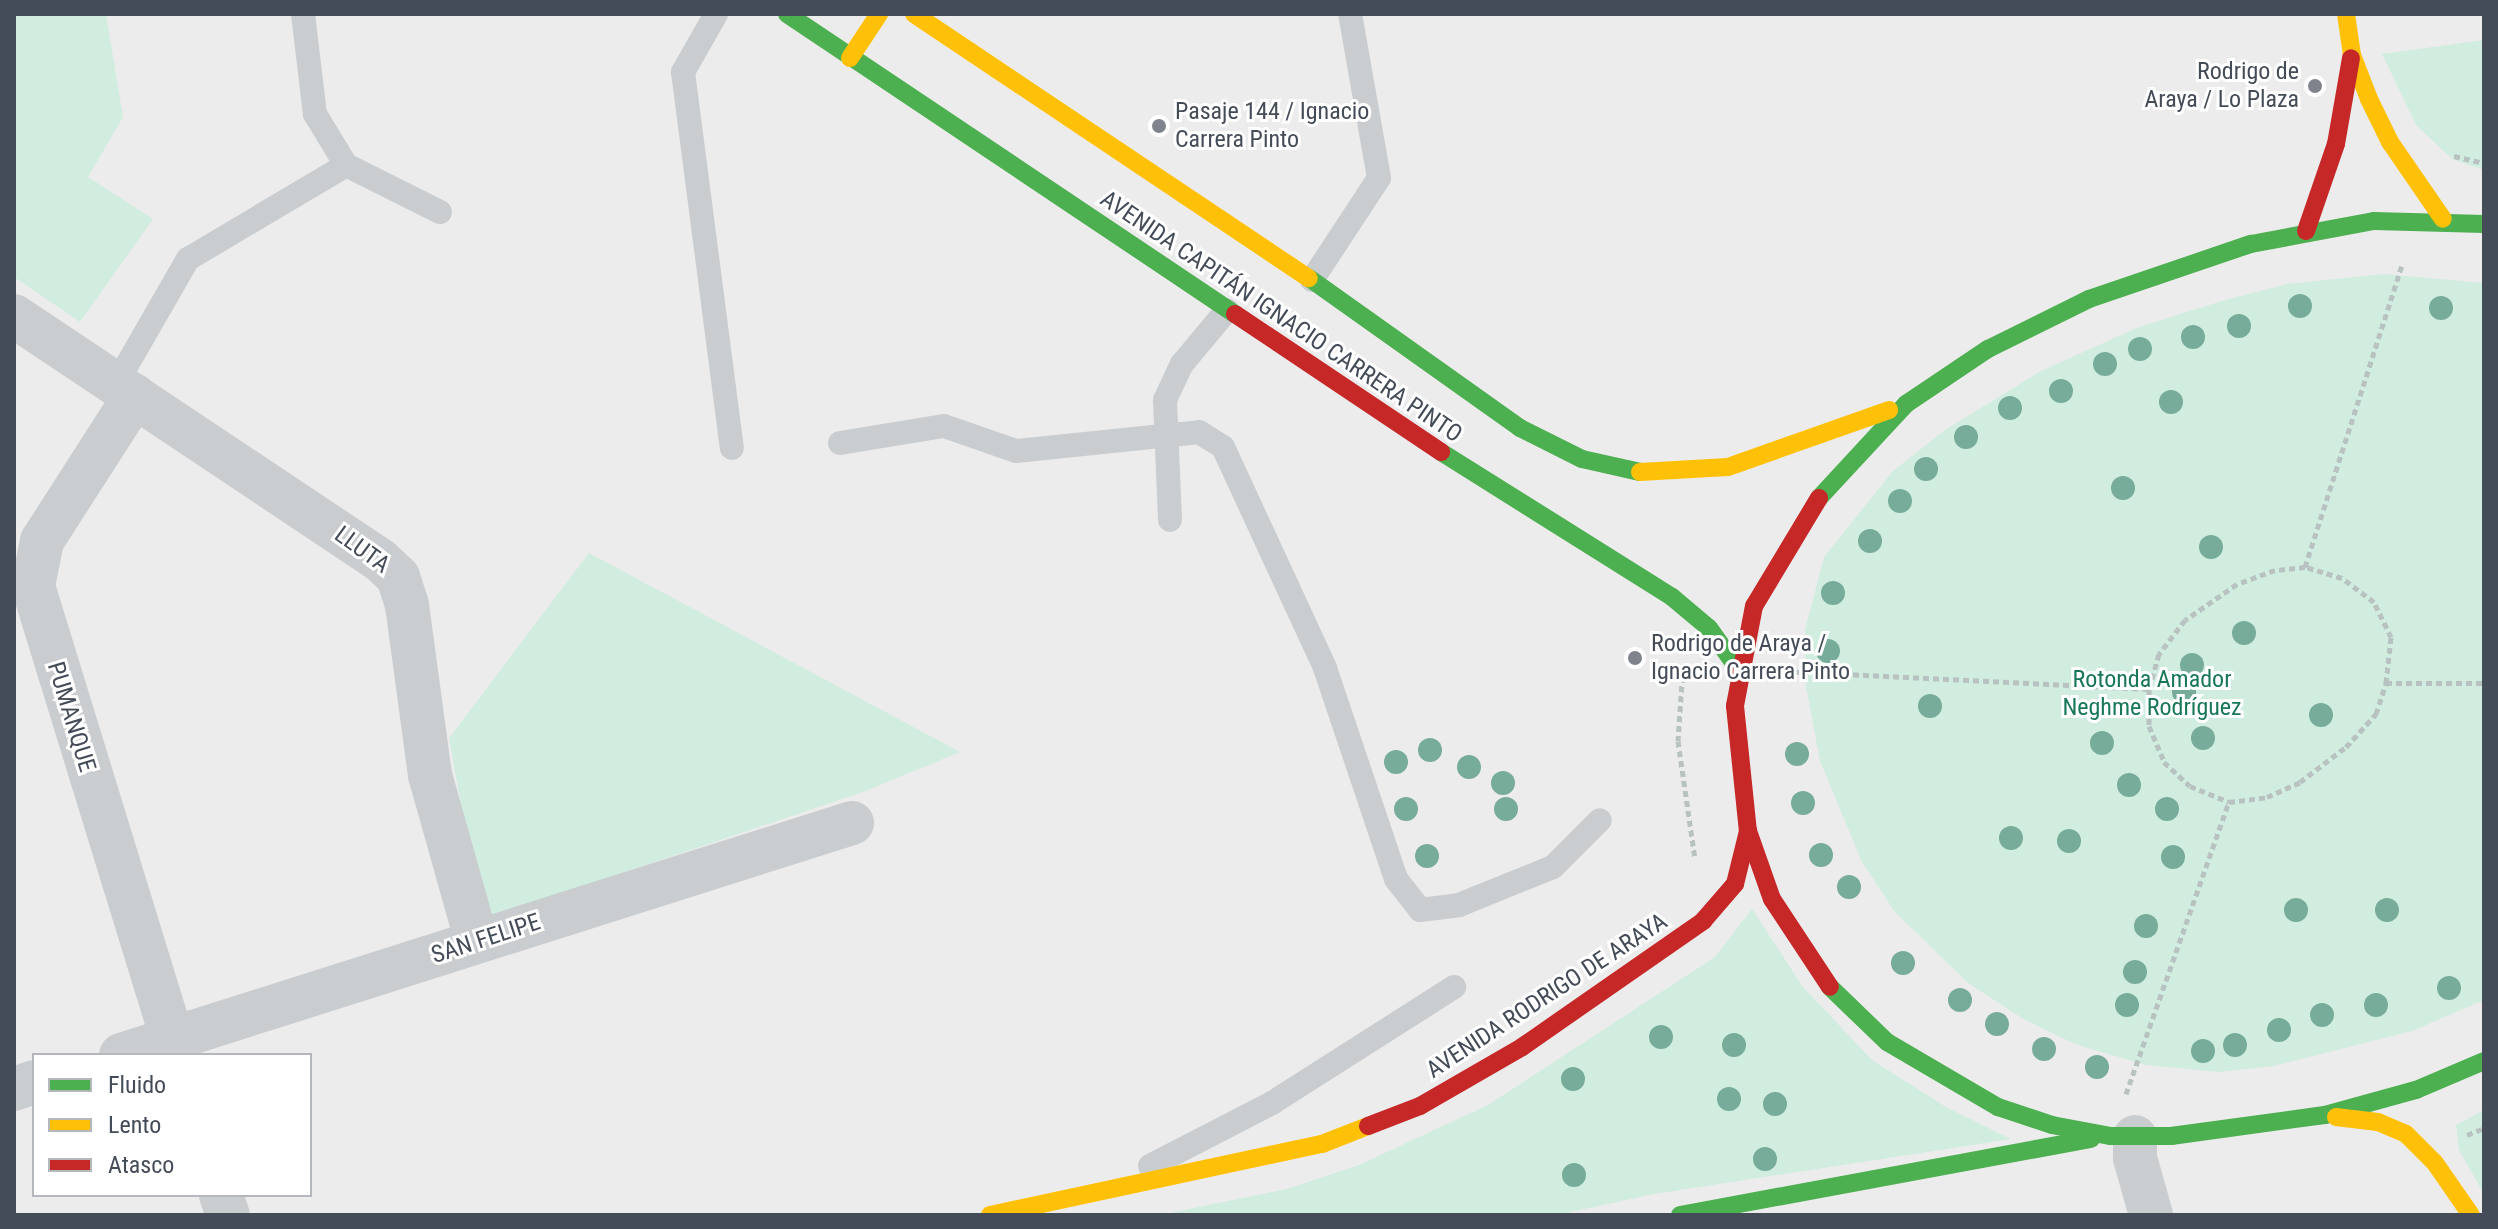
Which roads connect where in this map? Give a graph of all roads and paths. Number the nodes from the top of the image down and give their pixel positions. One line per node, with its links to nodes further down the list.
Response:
1 (303, 14): 12 (lane)
2 (716, 14): 25 (lane)
3 (787, 14): 9 (main road, AVENIDA CAPITÁN IGNACIO CARRERA PINTO)
4 (879, 14): 9 (main road)
5 (914, 14): 18 (main road, AVENIDA CAPITÁN IGNACIO CARRERA PINTO)
6 (1350, 14): 18 (lane)
7 (2346, 14): 8 (main road)
8 (2352, 55): 15 (main road); 17 (main road)
9 (850, 58): 19 (main road, AVENIDA CAPITÁN IGNACIO CARRERA PINTO)
10 (2443, 154): 11 (path)
11 (2484, 163)
12 (346, 165): 13 (lane); 21 (lane)
13 (440, 212)
14 (2417, 218): 15 (main road); 17 (main road); 27 (path)
15 (2443, 219): 16 (main road)
16 (2484, 224)
17 (2306, 231): 22 (main road)
18 (1312, 280): 22 (main road, AVENIDA CAPITÁN IGNACIO CARRERA PINTO)
19 (1227, 310): 23 (lane); 29 (main road, AVENIDA CAPITÁN IGNACIO CARRERA PINTO)
20 (14, 316): 21 (street, LLUTA)
21 (125, 390): 38 (street, LLUTA); 40 (street, PUMANQUE)
22 (1906, 404): 29 (main road)
23 (1166, 432): 24 (lane); 26 (lane); 34 (lane)
24 (840, 443)
25 (732, 448)
26 (1170, 520)
27 (2305, 567): 30 (path); 32 (path)
28 (1684, 657): 37 (path)
29 (1738, 669): 32 (path); 36 (main road)
30 (2386, 683): 31 (path); 33 (path)
31 (2484, 683)
32 (2149, 689): 33 (path)
33 (2229, 802): 44 (path)
34 (1600, 820)
35 (852, 823): 38 (street, SAN FELIPE)
36 (1748, 831): 37 (main road, AVENIDA RODRIGO DE ARAYA); 44 (main road)
37 (1703, 921): 45 (main road, AVENIDA RODRIGO DE ARAYA)
38 (477, 942): 40 (street, SAN FELIPE)
39 (1454, 987): 45 (lane)
40 (174, 1047): 41 (street, SAN FELIPE)
41 (134, 1053)
42 (2484, 1061): 43 (main road)
43 (2325, 1115): 44 (main road); 49 (main road)
44 (2123, 1136): 47 (main road); 48 (street)
45 (1086, 1195): 46 (main road, AVENIDA RODRIGO DE ARAYA)
46 (990, 1215)
47 (1680, 1215)
48 (2151, 1215)
49 (2471, 1215)

